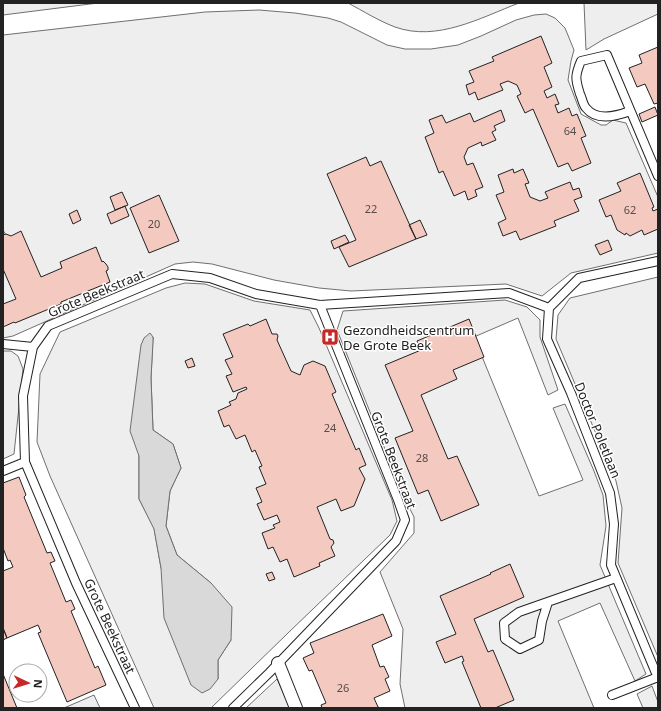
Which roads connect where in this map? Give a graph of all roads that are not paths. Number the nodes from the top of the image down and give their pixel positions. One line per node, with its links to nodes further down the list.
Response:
1 (630, 111): 1 (lane); 2 (lane)
2 (658, 176)
3 (658, 262): 5 (lane)
4 (320, 306): 5 (lane, Grote Beekstraat); 7 (lane, Grote Beekstraat); 12 (lane, Grote Beekstraat)
5 (549, 308): 10 (lane, Doctor Poletlaan)
6 (3, 344): 7 (lane)
7 (33, 347): 8 (lane, Grote Beekstraat)
8 (24, 462): 9 (lane); 15 (lane, Grote Beekstraat)
9 (3, 471)
10 (616, 578): 11 (lane); 13 (lane, Doctor Poletlaan)
11 (548, 602): 11 (lane)
12 (278, 664): 16 (lane, Grote Beekstraat); 17 (street)
13 (658, 677): 14 (lane)
14 (612, 695)
15 (135, 708)
16 (233, 708)
17 (296, 708)

